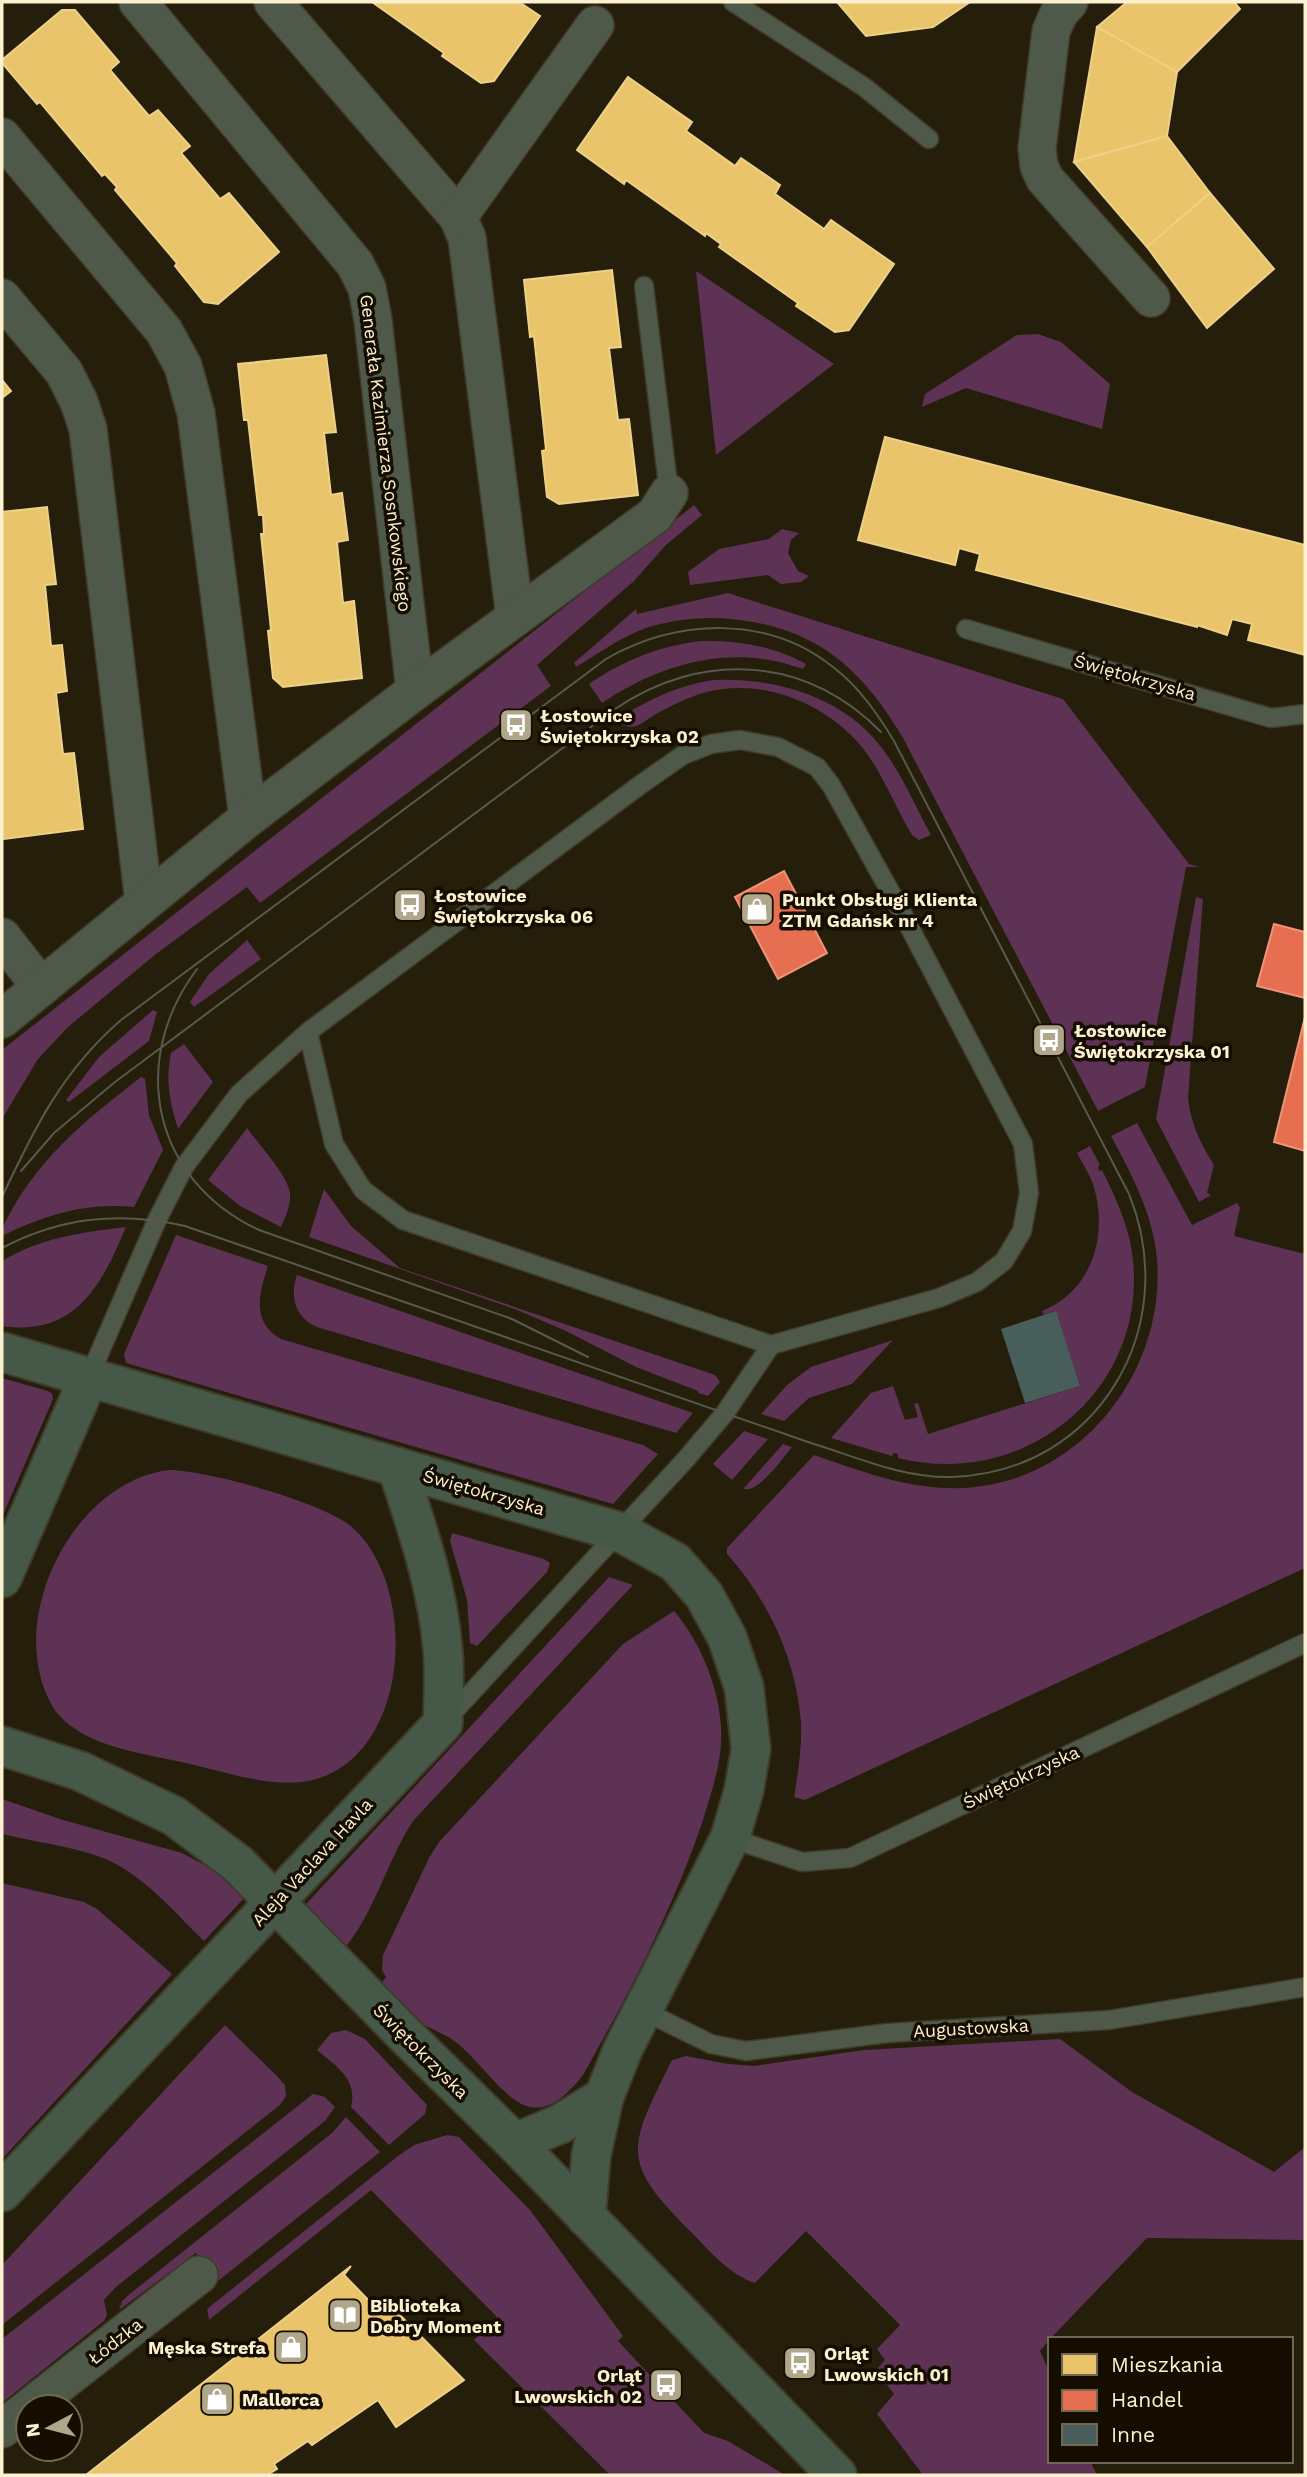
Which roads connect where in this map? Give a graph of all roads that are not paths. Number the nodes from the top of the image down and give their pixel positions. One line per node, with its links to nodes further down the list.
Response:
1 (138, 2): 15 (street, Generała Kazimierza Sosnkowskiego)
2 (273, 2): 8 (street)
3 (733, 2): 7 (lane)
4 (1069, 2): 11 (street)
5 (595, 25): 8 (street)
6 (2, 137): 17 (street)
7 (929, 139)
8 (458, 217): 13 (street)
9 (644, 286): 12 (lane)
10 (2, 298): 18 (street)
11 (1151, 298)
12 (669, 493): 13 (street)
13 (515, 617): 15 (street)
14 (966, 629): 16 (lane, Świętokrzyska)
15 (415, 691): 17 (street)
16 (1305, 714)
17 (248, 818): 18 (street)
18 (144, 902): 20 (street)
19 (2, 937): 20 (street)
20 (41, 987): 21 (street)
21 (2, 1018)
22 (308, 1032): 23 (lane); 23 (lane); 25 (lane)
23 (771, 1345): 27 (lane)
24 (2, 1352): 25 (main road, Świętokrzyska)
25 (89, 1377): 26 (main road, Świętokrzyska); 28 (main road)
26 (397, 1467): 27 (main road, Świętokrzyska); 30 (main road)
27 (620, 1532): 30 (lane); 32 (main road, Świętokrzyska)
28 (2, 1578)
29 (1305, 1643): 32 (lane, Świętokrzyska)
30 (443, 1723): 33 (main road, Aleja Vaclava Havla)
31 (2, 1746): 33 (main road, Świętokrzyska)
32 (730, 1838): 35 (main road, Świętokrzyska)
33 (275, 1900): 37 (main road, Świętokrzyska); 38 (main road, Aleja Vaclava Havla)
34 (1305, 1987): 35 (lane, Augustowska)
35 (644, 2011): 36 (main road, Świętokrzyska)
36 (604, 2098): 37 (main road); 39 (main road, Świętokrzyska)
37 (515, 2143): 39 (main road, Świętokrzyska)
38 (2, 2193)
39 (586, 2217): 42 (main road, Świętokrzyska)
40 (199, 2275): 41 (street, Łódzka)
41 (48, 2393)
42 (837, 2475)

